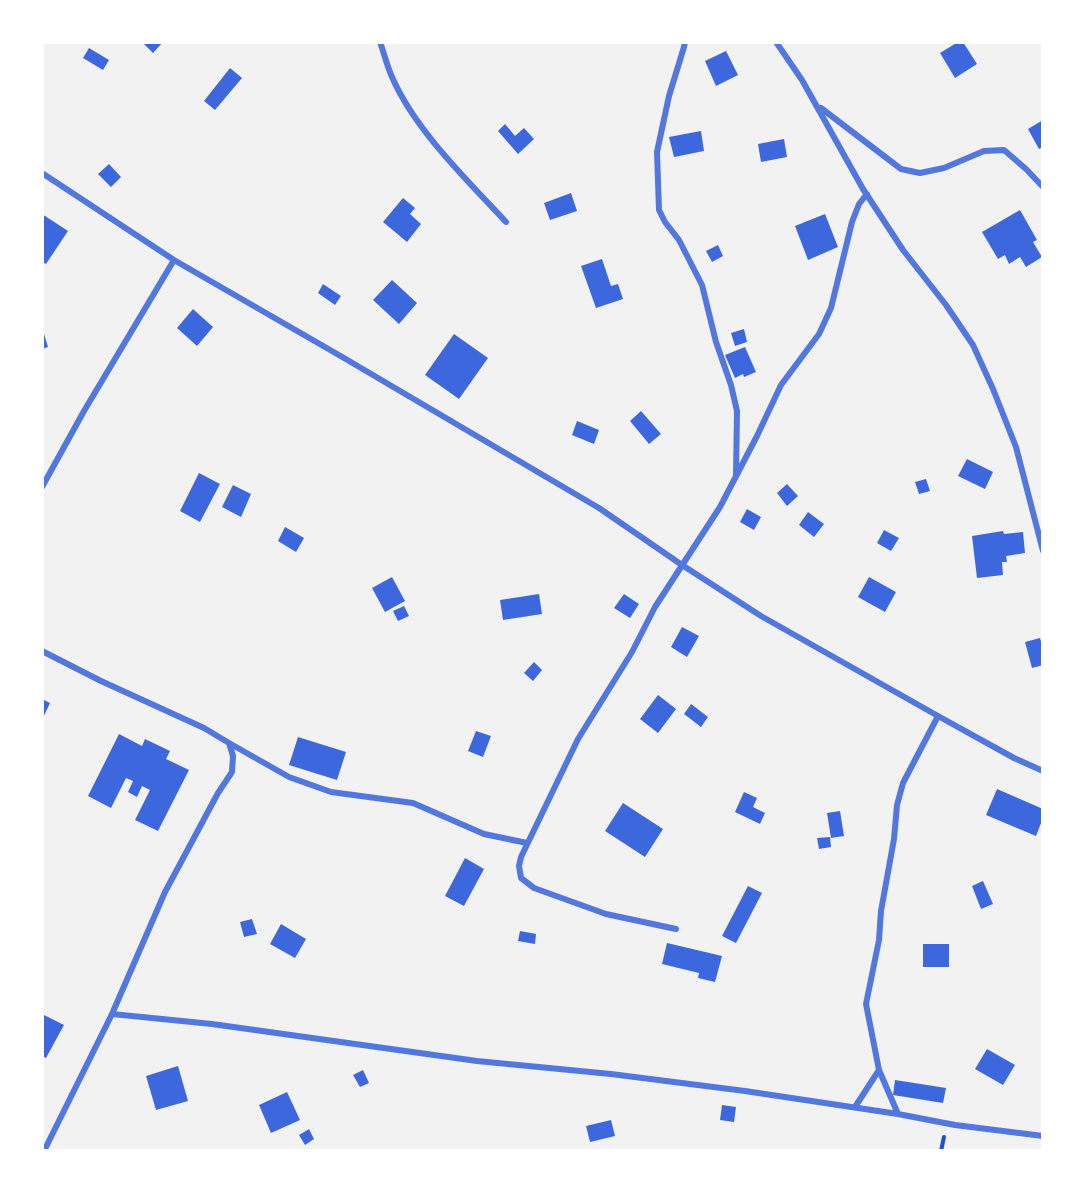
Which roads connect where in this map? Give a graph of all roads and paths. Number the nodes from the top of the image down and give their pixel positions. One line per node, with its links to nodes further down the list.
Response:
1 (380, 42): 8 (street)
2 (685, 42): 10 (street)
3 (776, 42): 4 (street)
4 (818, 106): 6 (street); 7 (street)
5 (42, 173): 9 (street)
6 (1043, 187)
7 (867, 194): 10 (street); 12 (street)
8 (506, 222)
9 (174, 260): 11 (street); 13 (street)
10 (736, 476): 13 (street)
11 (42, 487)
12 (1043, 551)
13 (682, 565): 15 (street); 18 (street)
14 (42, 651): 16 (street)
15 (938, 716): 17 (street); 21 (street)
16 (229, 743): 18 (street); 20 (street)
17 (1043, 771)
18 (527, 843): 19 (street)
19 (676, 929)
20 (112, 1014): 22 (street); 25 (street)
21 (879, 1070): 22 (street); 23 (street)
22 (855, 1107): 23 (street)
23 (898, 1114): 24 (street)
24 (1043, 1136)
25 (44, 1151)

